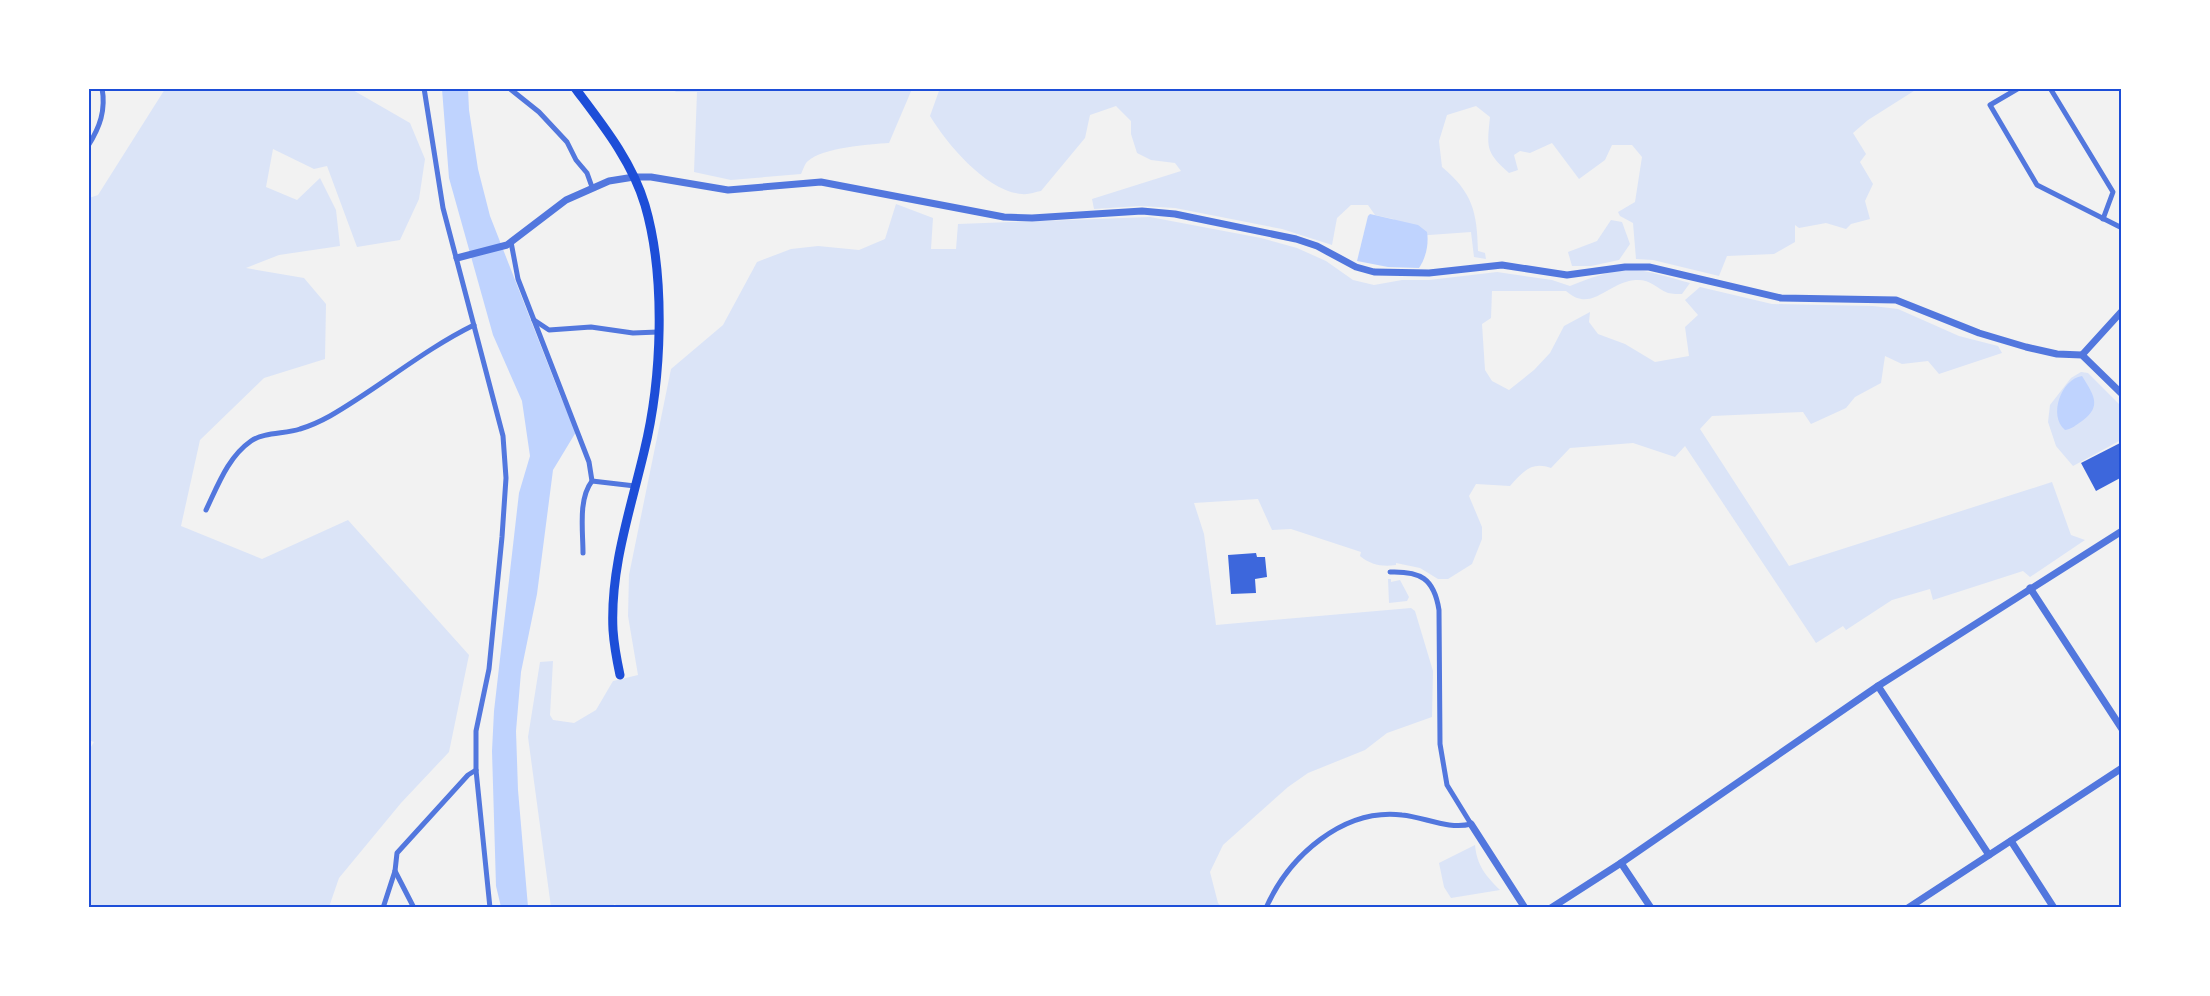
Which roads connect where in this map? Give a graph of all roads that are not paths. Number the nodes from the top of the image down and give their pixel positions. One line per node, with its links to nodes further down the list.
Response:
1 (102, 88): 7 (street)
2 (424, 88): 13 (street)
3 (509, 88): 9 (street)
4 (575, 88): 8 (main road)
5 (2019, 88): 10 (street)
6 (2050, 88): 10 (street)
7 (88, 146)
8 (634, 177): 9 (street); 17 (main road); 18 (street)
9 (592, 187): 12 (street)
10 (2103, 219): 11 (street)
11 (2121, 228)
12 (511, 242): 13 (street); 15 (street)
13 (456, 258): 16 (street)
14 (2121, 312): 18 (street)
15 (533, 319): 17 (street); 20 (street)
16 (474, 325): 22 (street); 31 (street)
17 (658, 332): 21 (main road)
18 (2082, 355): 19 (street)
19 (2121, 394)
20 (592, 481): 21 (street); 24 (street)
21 (635, 486): 27 (main road)
22 (206, 510)
23 (2121, 531): 26 (street)
24 (583, 553)
25 (1389, 572): 32 (street)
26 (2030, 588): 28 (street); 29 (street)
27 (620, 675)
28 (1878, 686): 34 (street); 35 (street)
29 (2121, 729)
30 (2121, 768): 33 (street)
31 (476, 770): 36 (street); 39 (street)
32 (1471, 824): 40 (street); 41 (street)
33 (2011, 841): 34 (street); 45 (street)
34 (1989, 855): 44 (street)
35 (1621, 862): 42 (street); 43 (street)
36 (395, 871): 37 (street); 38 (street)
37 (382, 908)
38 (414, 908)
39 (490, 908)
40 (1266, 908)
41 (1525, 908)
42 (1551, 908)
43 (1651, 908)
44 (1908, 908)
45 (2054, 908)

